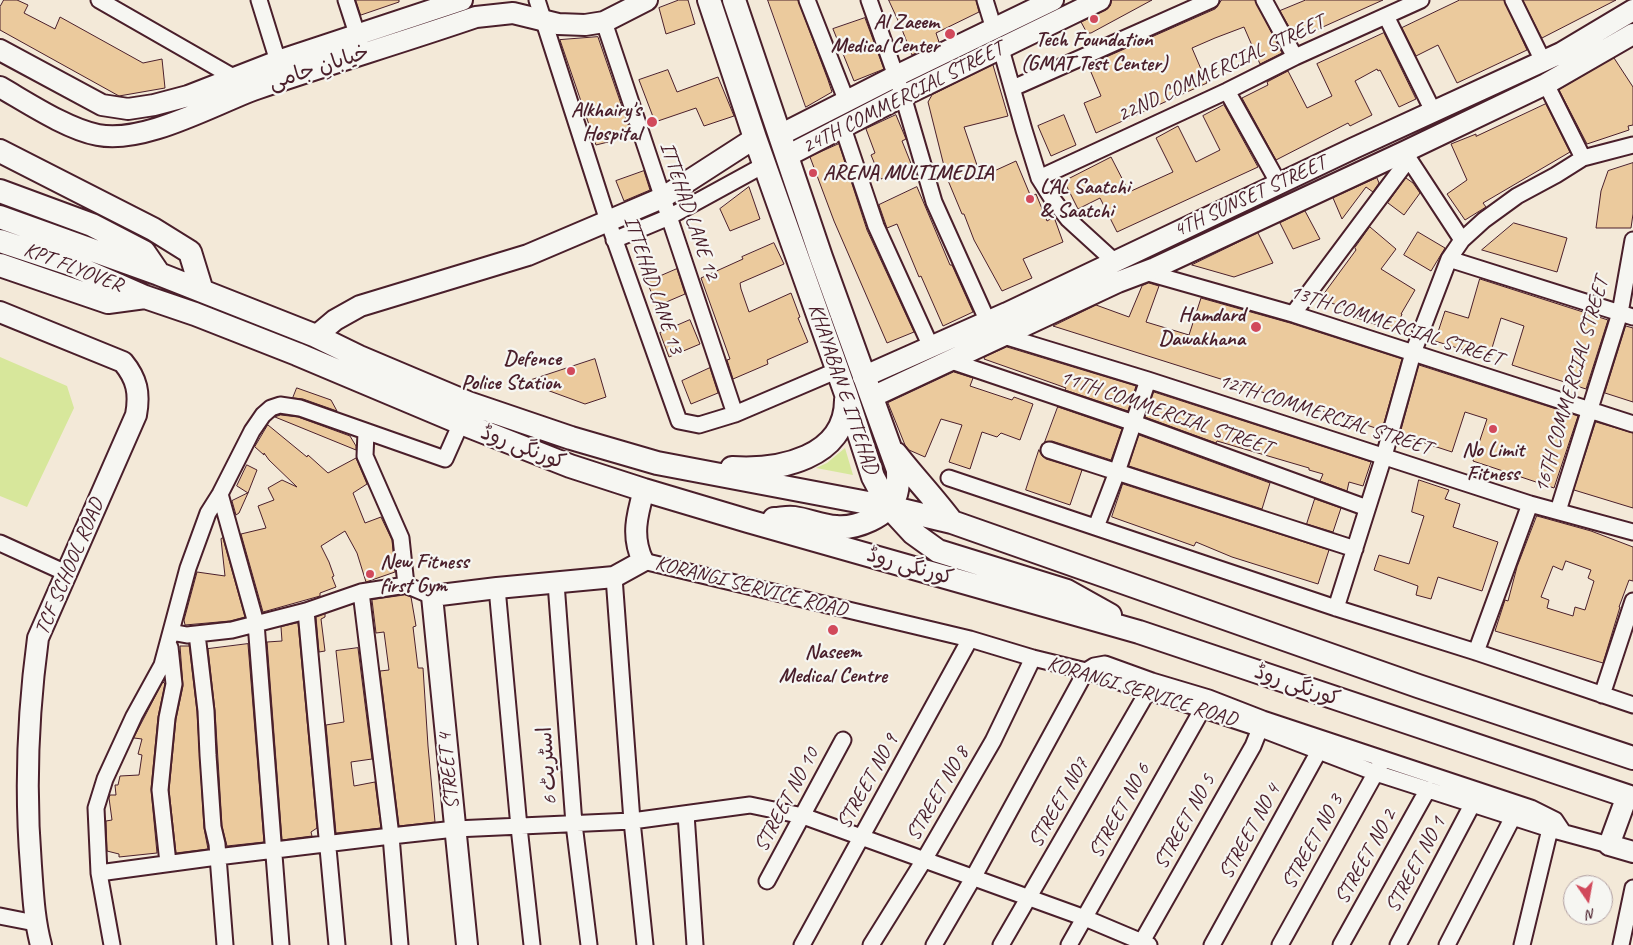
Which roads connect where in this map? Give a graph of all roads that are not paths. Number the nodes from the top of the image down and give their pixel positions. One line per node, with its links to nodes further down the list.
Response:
1 (99, 0): 33 (street)
2 (259, 0): 31 (street)
3 (346, 0): 26 (street)
4 (462, 0): 18 (street, خیابانِ جامی)
5 (537, 0): 21 (street, ITTEHAD LANE 13)
6 (647, 0): 22 (street, خیابانِ جامی)
7 (709, 0): 42 (main road, KHAYABAN E ITTEHAD)
8 (734, 0): 44 (main road, KHAYABAN E ITTEHAD)
9 (807, 0): 39 (street)
10 (869, 0): 32 (street)
11 (985, 0): 24 (street)
12 (1053, 0): 24 (street, 24TH COMMERCIAL STREET)
13 (1100, 0): 27 (street, 24TH COMMERCIAL STREET)
14 (1211, 0): 36 (street)
15 (1264, 0): 29 (street)
16 (1420, 0): 20 (street, 22ND COMMERCIAL STREET)
17 (1513, 0): 30 (street)
18 (435, 4): 23 (street); 26 (street, خیابانِ جامی)
19 (1633, 10): 30 (street, 4TH SUNSET STREET)
20 (1386, 16): 29 (street, 22ND COMMERCIAL STREET); 40 (street)
21 (544, 20): 22 (street, خیابانِ جامی); 23 (street, خیابانِ جامی); 55 (street, ITTEHAD LANE 13)
22 (604, 22): 52 (street, ITTEHAD LANE 12)
23 (444, 28): 26 (street, خیابانِ جامی)
24 (994, 29): 32 (street, 24TH COMMERCIAL STREET)
25 (1633, 34): 34 (street, 4TH SUNSET STREET)
26 (356, 46): 31 (street, خیابانِ جامی)
27 (1001, 49): 36 (street); 38 (street, 24TH COMMERCIAL STREET)
28 (0, 50): 33 (street, خیابانِ جامی)
29 (1295, 56): 37 (street, 22ND COMMERCIAL STREET)
30 (1543, 61): 40 (street, 4TH SUNSET STREET)
31 (285, 70): 33 (street, خیابانِ جامی); 35 (street, خیابانِ جامی)
32 (896, 76): 38 (street); 39 (street, 24TH COMMERCIAL STREET)
33 (235, 78)
34 (1546, 84): 46 (street, 4TH SUNSET STREET); 47 (street)
35 (0, 87)
36 (1013, 88): 49 (street)
37 (1227, 91): 49 (street, 22ND COMMERCIAL STREET); 50 (street)
38 (903, 96): 41 (street, 24TH COMMERCIAL STREET); 74 (street)
39 (847, 102): 44 (street, 24TH COMMERCIAL STREET)
40 (1434, 113): 50 (street, 4TH SUNSET STREET)
41 (843, 128): 44 (street, 24TH COMMERCIAL STREET); 77 (street)
42 (755, 138): 48 (main road, KHAYABAN E ITTEHAD); 52 (street)
43 (1633, 145): 47 (street)
44 (783, 146): 82 (main road, KHAYABAN E ITTEHAD)
45 (0, 151): 68 (main road)
46 (1406, 156): 57 (street); 65 (street, 4TH SUNSET STREET); 72 (street)
47 (1583, 158): 57 (street)
48 (764, 165): 54 (street); 80 (main road, KHAYABAN E ITTEHAD)
49 (1039, 178): 63 (street)
50 (1279, 184): 60 (street, 4TH SUNSET STREET)
51 (0, 191): 66 (main road)
52 (662, 198): 54 (street, ITTEHAD LANE 12); 55 (street)
53 (0, 217): 61 (main road, KPT FLYOVER)
54 (669, 217): 56 (street); 85 (street, ITTEHAD LANE 12)
55 (608, 221): 56 (street, ITTEHAD LANE 13); 76 (street)
56 (614, 240): 85 (street, ITTEHAD LANE 13)
57 (1462, 240): 62 (street)
58 (1633, 240): 73 (street, 16TH COMMERCIAL STREET)
59 (0, 241): 61 (main road, KPT FLYOVER)
60 (1144, 247): 63 (street, 4TH SUNSET STREET); 65 (street)
61 (77, 256): 66 (main road, کورنگی روڈ); 69 (main road, KPT FLYOVER)
62 (1449, 259): 73 (street); 78 (street)
63 (1111, 263): 67 (street); 75 (street, 4TH SUNSET STREET)
64 (0, 265): 69 (main road)
65 (1150, 270): 67 (street, 4TH SUNSET STREET); 72 (street, 13TH COMMERCIAL STREET)
66 (159, 274): 68 (main road, کورنگی روڈ)
67 (1118, 282): 75 (street, 4TH SUNSET STREET)
68 (206, 292): 76 (main road, کورنگی روڈ)
69 (145, 297): 71 (main road, KPT FLYOVER)
70 (0, 312): 110 (street, TCF SCHOOL ROAD)
71 (195, 314): 86 (main road, کورنگی روڈ)
72 (1293, 314): 78 (street, 13TH COMMERCIAL STREET)
73 (1626, 315): 84 (street, 16TH COMMERCIAL STREET)
74 (988, 322): 75 (street, 4TH SUNSET STREET); 77 (street, 4TH SUNSET STREET)
75 (1009, 327): 79 (street, 4TH SUNSET STREET); 81 (street, 12TH COMMERCIAL STREET)
76 (311, 334): 93 (main road, کورنگی روڈ)
77 (931, 347): 82 (street, 4TH SUNSET STREET)
78 (1412, 353): 84 (street, 13TH COMMERCIAL STREET); 91 (street)
79 (951, 361): 82 (street, 4TH SUNSET STREET); 87 (street, 11TH COMMERCIAL STREET)
80 (838, 370): 83 (main road, KHAYABAN E ITTEHAD); 85 (street, ITTEHAD LANE 13)
81 (1148, 380): 87 (street); 91 (street, 12TH COMMERCIAL STREET)
82 (868, 387): 92 (main road, KHAYABAN E ITTEHAD)
83 (846, 394): 93 (main road); 95 (main road, KHAYABAN E ITTEHAD)
84 (1590, 411): 88 (street, 13TH COMMERCIAL STREET); 102 (street, 16TH COMMERCIAL STREET)
85 (735, 414)
86 (460, 423): 89 (street); 97 (main road, کورنگی روڈ)
87 (1134, 424): 94 (street); 101 (street, 11TH COMMERCIAL STREET)
88 (1633, 424)
89 (366, 432): 98 (street); 113 (street)
90 (1049, 450): 94 (street)
91 (1384, 456): 99 (street, 12TH COMMERCIAL STREET); 101 (street)
92 (895, 460): 95 (main road); 100 (main road); 104 (main road)
93 (657, 463): 100 (main road, کورنگی روڈ)
94 (1117, 472): 105 (street); 108 (street)
95 (873, 477): 100 (main road, KHAYABAN E ITTEHAD)
96 (950, 478): 105 (street)
97 (644, 490): 103 (main road, کورنگی روڈ); 109 (street, KORANGI SERVICE ROAD)
98 (220, 494): 120 (street); 123 (street)
99 (1530, 504): 102 (street, 12TH COMMERCIAL STREET); 125 (street)
100 (888, 507): 103 (main road); 104 (main road, کورنگی روڈ); 121 (main road, KHAYABAN E ITTEHAD)
101 (1367, 508): 108 (street)
102 (1558, 511): 106 (street, 12TH COMMERCIAL STREET)
103 (748, 521): 121 (main road, کورنگی روڈ)
104 (952, 522): 135 (main road, کورنگی روڈ)
105 (1096, 527): 118 (street)
106 (1633, 532)
107 (0, 543): 110 (street)
108 (1355, 549): 118 (street)
109 (643, 561): 111 (street, KORANGI SERVICE ROAD); 124 (street, KORANGI SERVICE ROAD)
110 (66, 573): 165 (street, TCF SCHOOL ROAD)
111 (614, 577): 112 (street, KORANGI SERVICE ROAD); 144 (street)
112 (556, 583): 114 (street, KORANGI SERVICE ROAD); 145 (street, اسٹریٹ 6)
113 (406, 585): 115 (street); 116 (street, KORANGI SERVICE ROAD)
114 (497, 588): 116 (street, KORANGI SERVICE ROAD); 146 (street)
115 (361, 592): 119 (street); 149 (street)
116 (432, 596): 147 (street, STREET 4)
117 (1633, 601): 129 (street)
118 (1336, 608): 125 (street)
119 (306, 611): 120 (street); 151 (street)
120 (256, 624): 122 (street); 153 (street)
121 (1139, 632): 139 (main road, کورنگی روڈ)
122 (197, 634): 123 (street); 155 (street)
123 (170, 636): 157 (street); 158 (street)
124 (970, 639): 126 (street, KORANGI SERVICE ROAD); 150 (street, STREET NO 9)
125 (1476, 652): 129 (street)
126 (1033, 658): 127 (street, KORANGI SERVICE ROAD); 156 (street, STREET NO 8)
127 (1086, 671): 128 (street, KORANGI SERVICE ROAD); 159 (street)
128 (1150, 686): 130 (street, KORANGI SERVICE ROAD); 162 (street, STREET NO7)
129 (1602, 695): 131 (street)
130 (1205, 703): 132 (street, KORANGI SERVICE ROAD); 164 (street, STREET NO 6)
131 (1633, 705)
132 (1262, 724): 134 (street, KORANGI SERVICE ROAD); 166 (street, STREET NO 5)
133 (843, 740): 142 (street, STREET NO 10)
134 (1320, 744): 136 (street); 137 (street); 183 (street, STREET NO 4)
135 (1633, 758)
136 (1382, 759): 137 (street, STREET NO 3); 148 (street)
137 (1376, 773): 138 (street); 184 (street, STREET NO 3)
138 (1428, 789): 140 (street); 185 (street, STREET NO 2)
139 (1630, 797): 152 (street)
140 (1472, 804): 143 (street); 186 (street, STREET NO 1)
141 (686, 814): 142 (street); 144 (street); 177 (street)
142 (803, 816): 150 (street); 160 (street, STREET NO 10)
143 (1513, 817): 148 (street); 187 (street)
144 (632, 822): 145 (street); 176 (street)
145 (574, 824): 146 (street); 175 (street, اسٹریٹ 6)
146 (519, 827): 147 (street); 174 (street)
147 (455, 829): 149 (street); 173 (street, STREET 4)
148 (1556, 830): 152 (street); 188 (street)
149 (391, 836): 151 (street); 172 (street)
150 (862, 838): 156 (street); 178 (street, STREET NO 9)
151 (327, 844): 153 (street); 171 (street)
152 (1610, 845): 154 (street)
153 (273, 850): 155 (street); 170 (street)
154 (1633, 852)
155 (217, 856): 157 (street); 169 (street)
156 (924, 860): 159 (street); 179 (street, STREET NO 8)
157 (168, 863): 158 (street)
158 (99, 873): 168 (street)
159 (974, 878): 162 (street); 180 (street)
160 (767, 881)
161 (1633, 888): 189 (street)
162 (1028, 898): 164 (street); 181 (street, STREET NO7)
163 (0, 916): 165 (street)
164 (1084, 918): 166 (street); 182 (street, STREET NO 6)
165 (35, 923): 167 (street, TCF SCHOOL ROAD)
166 (1144, 944)
167 (41, 945)
168 (112, 945)
169 (225, 945)
170 (280, 945)
171 (337, 945)
172 (400, 945)
173 (467, 945)
174 (532, 945)
175 (589, 945)
176 (645, 945)
177 (695, 945)
178 (802, 945)
179 (870, 945)
180 (934, 945)
181 (1001, 945)
182 (1069, 945)
183 (1212, 945)
184 (1280, 945)
185 (1341, 945)
186 (1398, 945)
187 (1447, 945)
188 (1522, 945)
189 (1621, 945)

